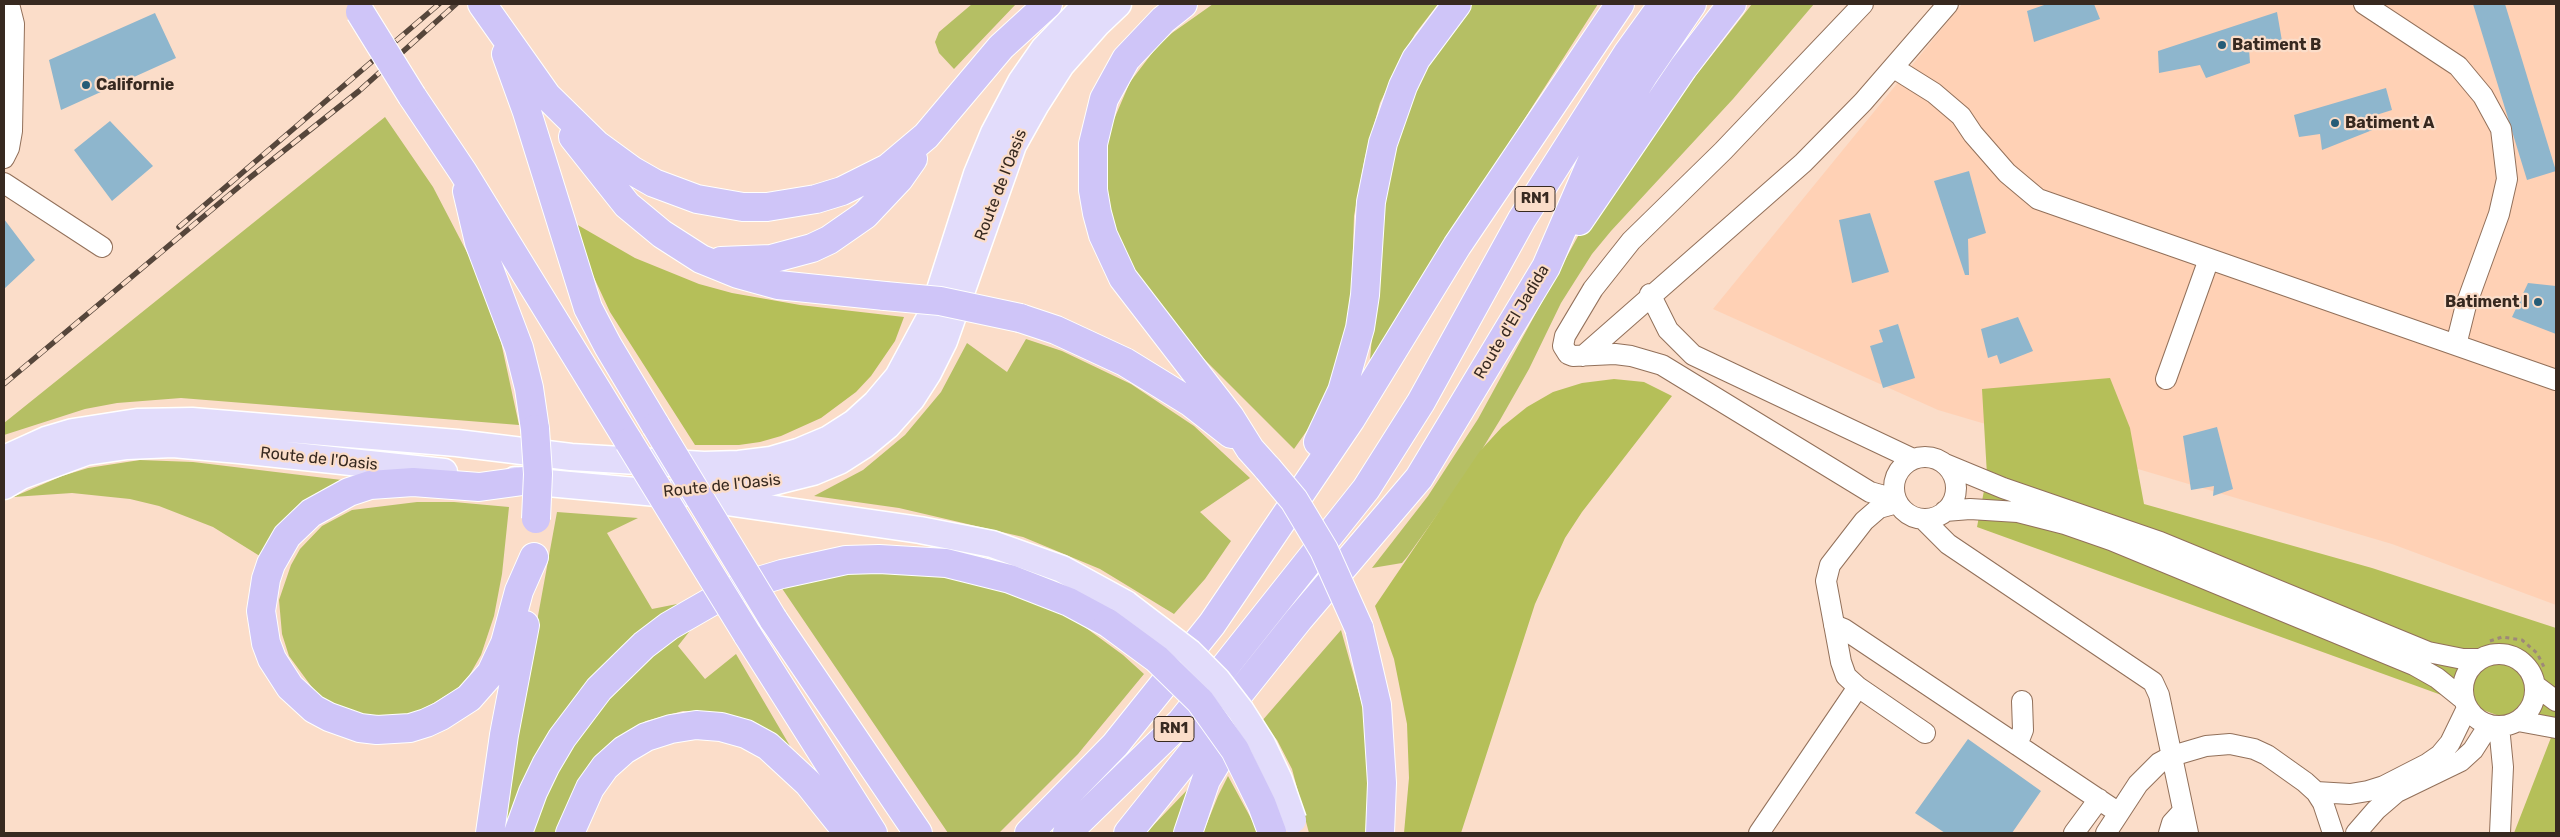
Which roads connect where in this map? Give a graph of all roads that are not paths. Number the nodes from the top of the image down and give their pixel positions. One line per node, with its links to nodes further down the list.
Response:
1 (9, 4): 19 (street)
2 (1048, 4): 18 (highway)
3 (1087, 4): 33 (main road, Route de l'Oasis)
4 (1118, 4): 37 (main road, Route de l'Oasis)
5 (1183, 4): 31 (highway)
6 (1457, 4): 42 (highway)
7 (1663, 4): 69 (highway, RN1)
8 (1692, 4): 25 (highway, Route d'El Jadida / RN1)
9 (1732, 4): 25 (highway)
10 (1863, 4): 28 (street)
11 (1948, 4): 16 (street)
12 (2364, 4): 27 (street)
13 (1618, 6): 42 (highway)
14 (358, 8): 20 (highway, bridge)
15 (486, 11): 17 (highway); 67 (highway, bridge)
16 (1894, 68): 24 (street); 26 (street)
17 (547, 96): 18 (highway); 23 (highway)
18 (926, 136): 23 (highway)
19 (4, 158)
20 (463, 172): 41 (highway, bridge); 66 (highway, bridge)
21 (4, 183): 22 (street)
22 (102, 247)
23 (701, 259): 31 (highway, bridge)
24 (2209, 259): 27 (street); 29 (street)
25 (1546, 267): 44 (highway, Route d'El Jadida / RN1)
26 (1650, 294): 28 (street); 32 (street)
27 (2456, 345): 30 (street)
28 (1583, 356): 38 (street)
29 (2166, 379)
30 (2556, 380)
31 (1250, 449): 72 (highway, bridge)
32 (1913, 459): 34 (street); 38 (street)
33 (4, 460)
34 (1945, 464): 39 (street); 46 (street)
35 (523, 481): 36 (main road, Route de l'Oasis); 37 (main road, Route de l'Oasis); 41 (highway)
36 (4, 486)
37 (668, 494): 43 (main road)
38 (1896, 501): 40 (street); 45 (street)
39 (1945, 511): 40 (street); 51 (street)
40 (1923, 519): 56 (street)
41 (534, 557): 62 (highway)
42 (1256, 560): 68 (highway)
43 (1117, 614): 61 (highway, bridge); 63 (highway)
44 (1300, 619): 70 (highway, RN1); 71 (highway)
45 (1834, 625): 48 (street); 55 (street)
46 (2480, 658): 47 (street); 51 (street)
47 (2536, 686): 50 (street); 52 (street)
48 (1858, 687): 54 (street); 73 (street)
49 (2022, 701): 55 (street)
50 (2556, 701)
51 (2465, 703): 52 (street); 57 (street)
52 (2502, 724): 53 (street); 79 (street); 80 (street)
53 (2556, 728)
54 (1925, 733)
55 (2017, 745): 58 (street)
56 (2172, 756): 57 (street); 59 (street); 60 (street)
57 (2316, 792): 78 (street)
58 (2099, 799): 60 (street); 74 (street)
59 (2183, 811): 76 (street); 77 (street)
60 (2119, 813): 75 (street)
61 (1283, 830)
62 (490, 833)
63 (518, 833)
64 (570, 833): 65 (highway)
65 (848, 833)
66 (873, 833)
67 (918, 833)
68 (1029, 833)
69 (1067, 833)
70 (1128, 833)
71 (1188, 833)
72 (1380, 833)
73 (1760, 833)
74 (2074, 833)
75 (2106, 833)
76 (2169, 833)
77 (2188, 833)
78 (2333, 833)
79 (2356, 833)
80 (2500, 833)

